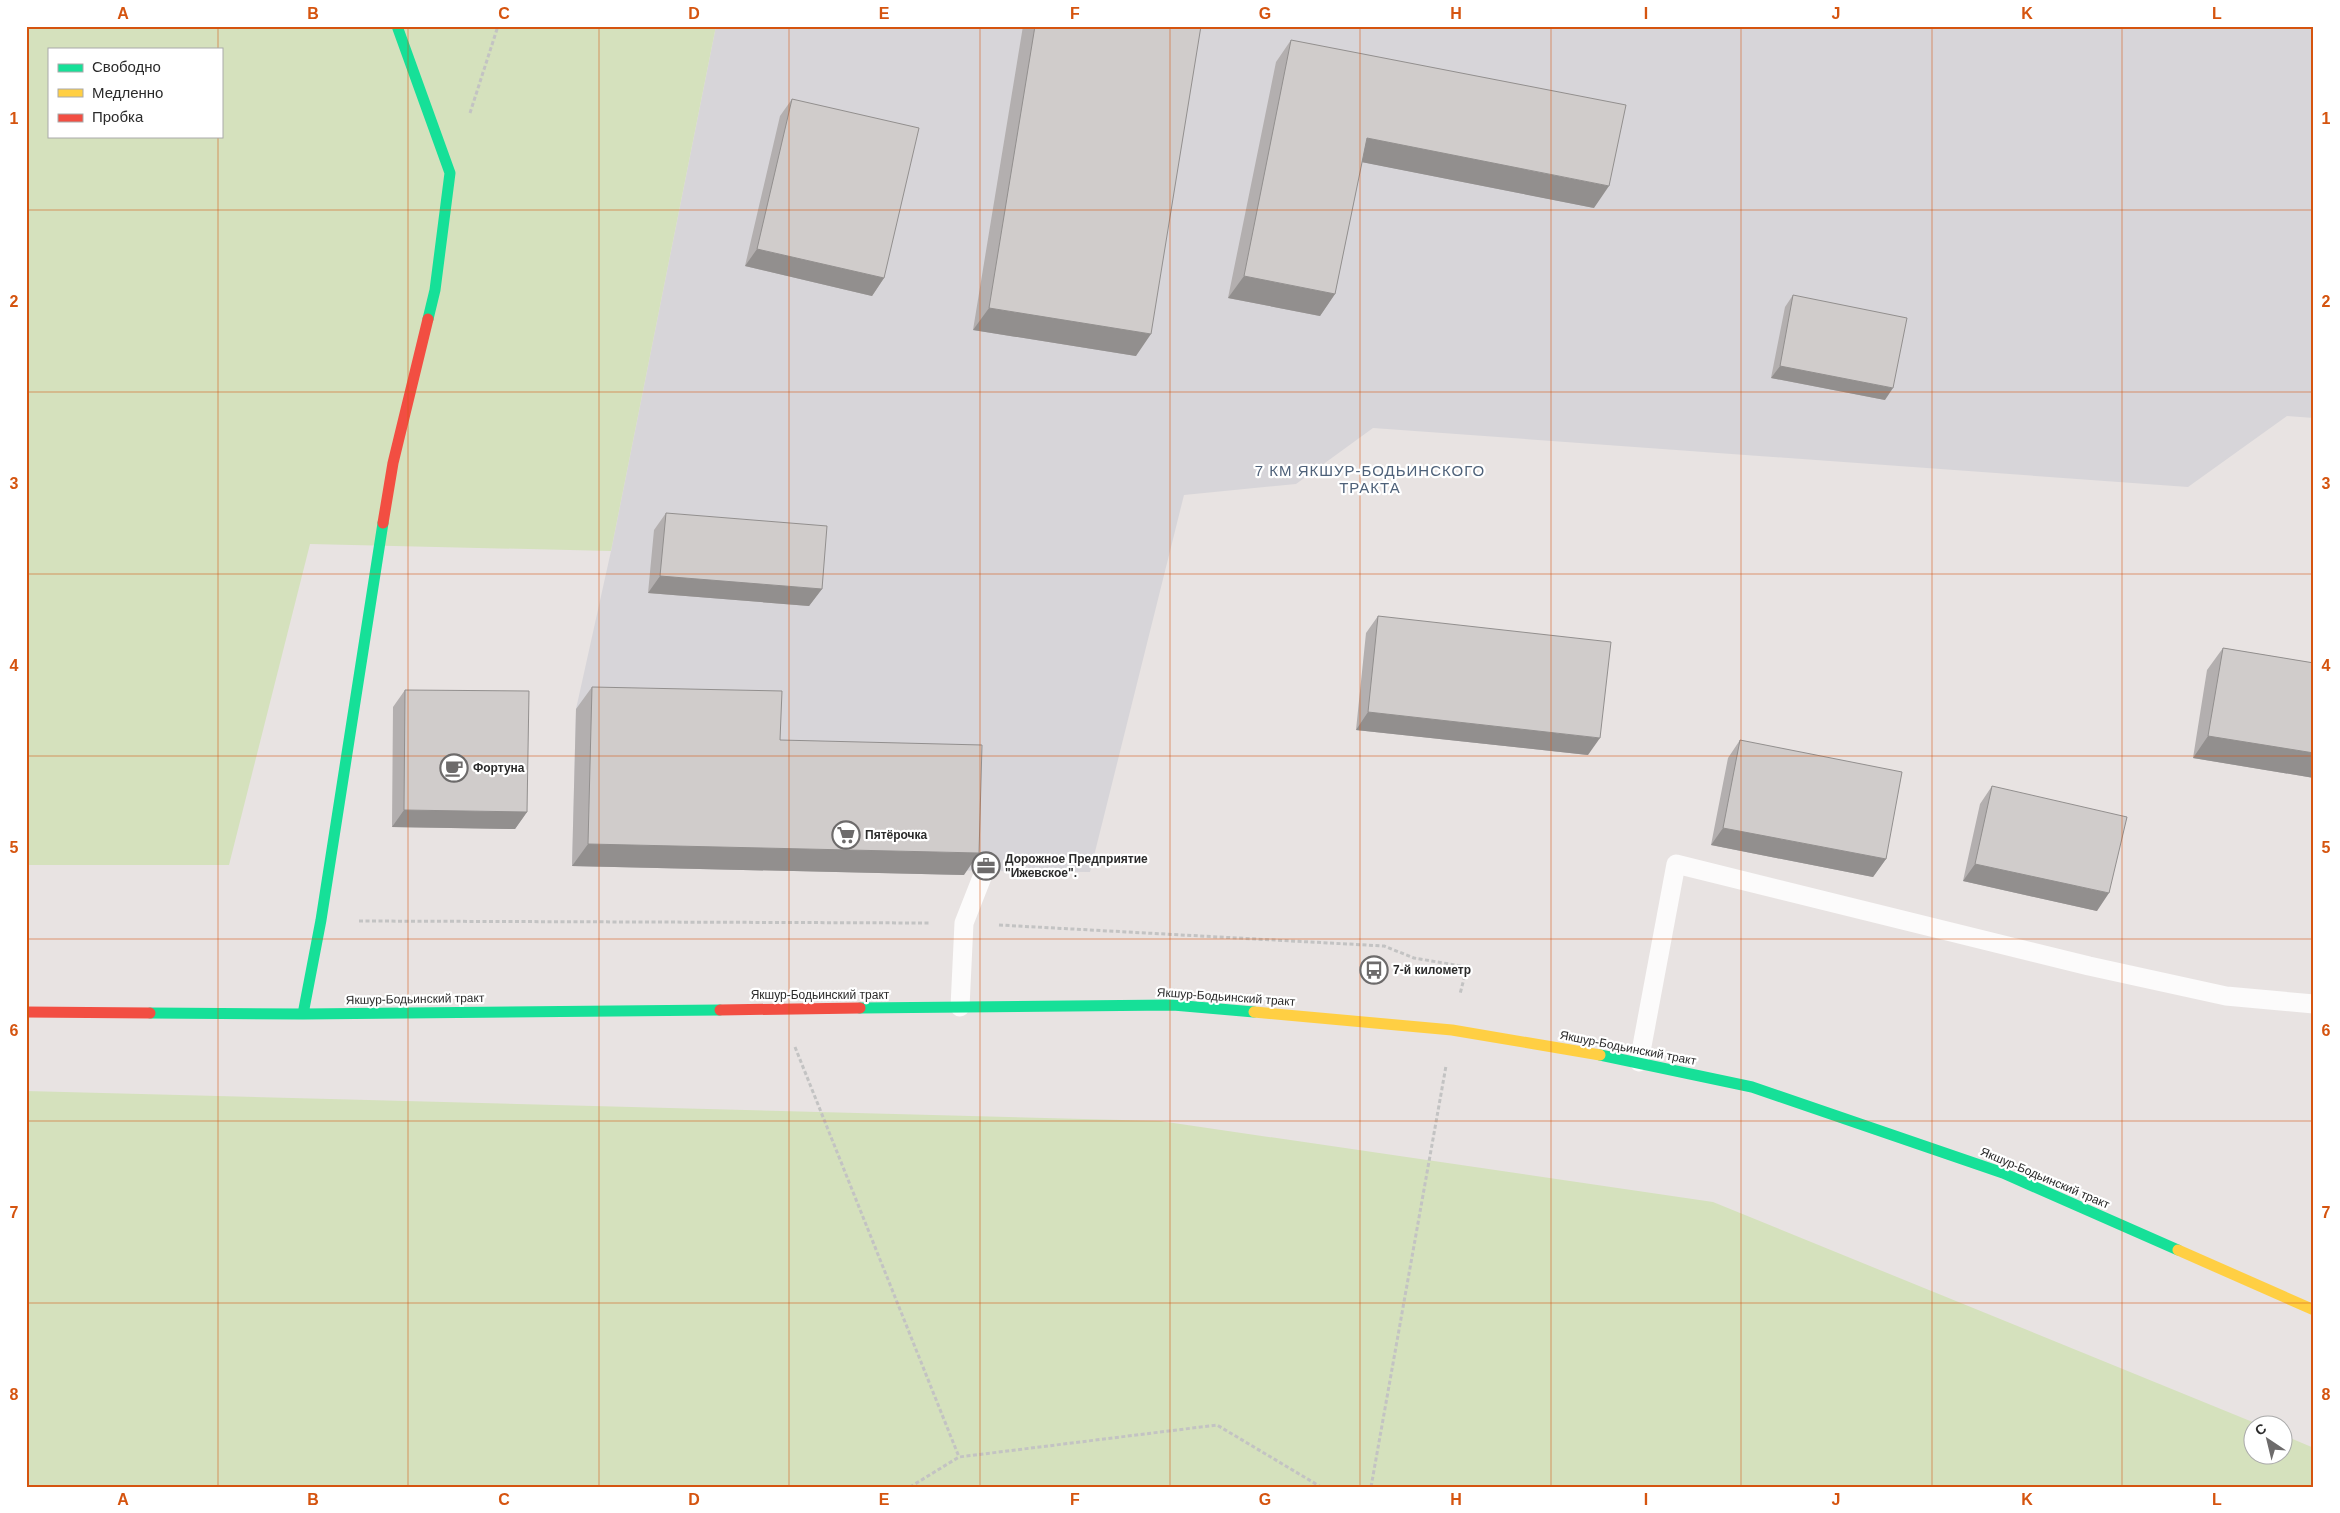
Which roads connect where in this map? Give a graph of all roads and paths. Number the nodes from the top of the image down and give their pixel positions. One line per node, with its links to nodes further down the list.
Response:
1 (397, 26): 5 (main road)
2 (498, 26): 3 (path)
3 (468, 118)
4 (986, 867): 6 (lane)
5 (321, 920): 6 (path); 11 (main road)
6 (964, 923): 8 (lane); 12 (path)
7 (2314, 1004): 13 (lane)
8 (960, 1007): 9 (main road, Якшур-Бодьинский тракт); 12 (main road, Якшур-Бодьинский тракт)
9 (780, 1009): 11 (main road, Якшур-Бодьинский тракт); 15 (path)
10 (26, 1012): 11 (main road, Якшур-Бодьинский тракт)
11 (303, 1014)
12 (1452, 1030): 13 (main road, Якшур-Бодьинский тракт); 18 (path)
13 (1639, 1062): 14 (main road, Якшур-Бодьинский тракт)
14 (2314, 1310)
15 (959, 1457): 16 (path); 17 (path)
16 (910, 1487)
17 (1321, 1487)
18 (1371, 1487)

